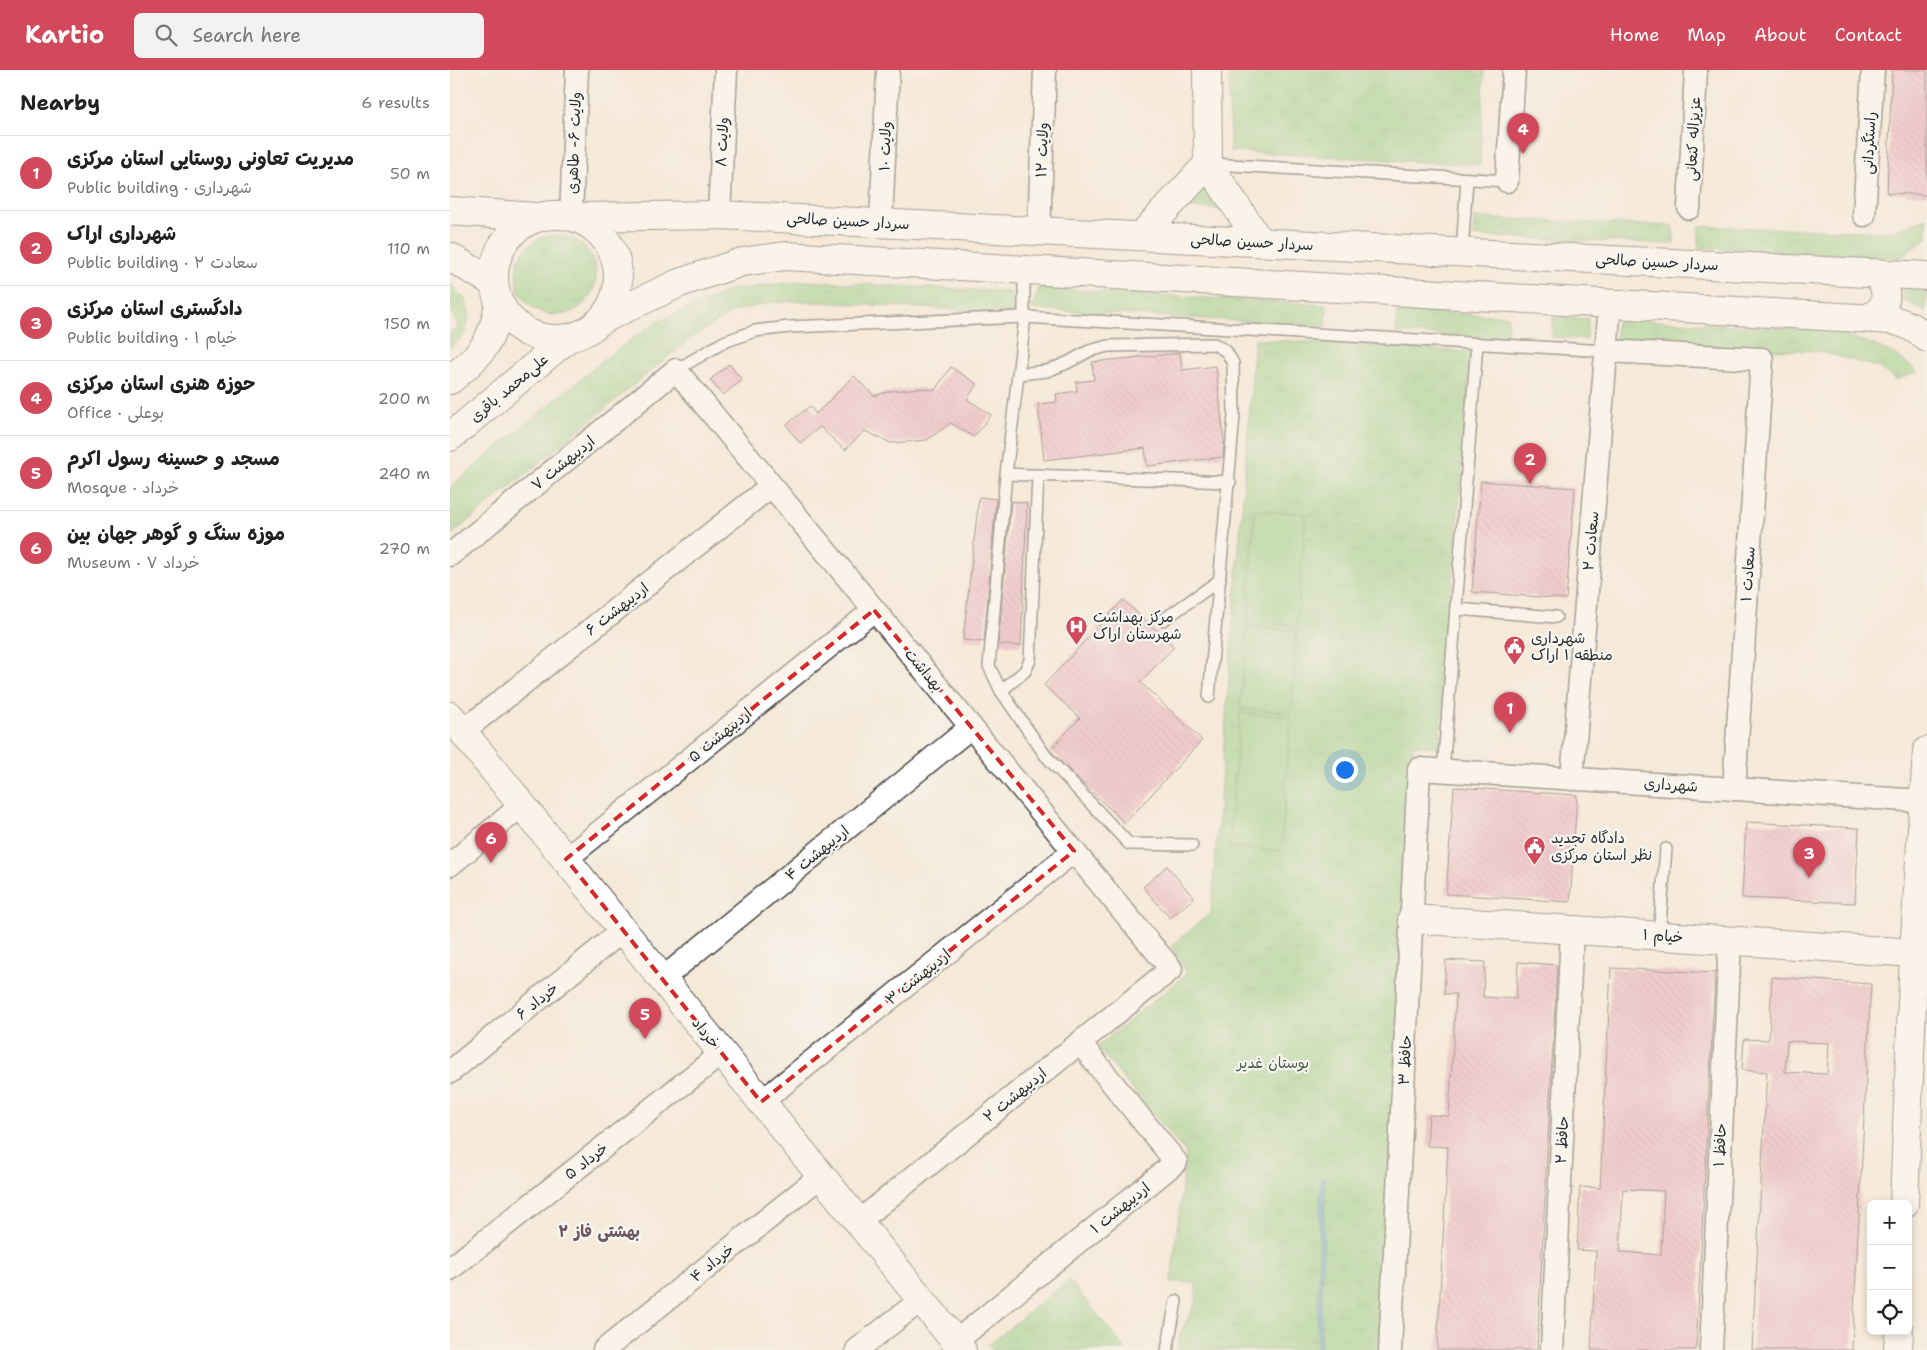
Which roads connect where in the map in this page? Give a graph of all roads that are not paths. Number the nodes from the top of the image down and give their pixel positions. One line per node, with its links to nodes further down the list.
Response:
1 (577, 70): 16 (street, ولایت ۶- طاهری)
2 (726, 70): 14 (street, ولایت ۸)
3 (888, 70): 18 (street, ولایت ۱۰)
4 (1045, 70): 19 (street, ولایت ۱۲)
5 (1206, 70): 9 (main road)
6 (1514, 70): 11 (street)
7 (1696, 70): 12 (street, عزیزاله کنعانی)
8 (1873, 70): 15 (street, راستگردانی)
9 (1208, 164): 10 (lane); 20 (main road); 21 (main road)
10 (1467, 179): 11 (lane); 22 (lane)
11 (1507, 181)
12 (1689, 208)
13 (450, 211): 17 (main road)
14 (719, 215): 16 (main road, سردار حسین صالحی); 18 (main road, سردار حسین صالحی)
15 (1864, 215)
16 (574, 216): 17 (main road); 31 (main road)
17 (536, 218): 27 (main road)
18 (881, 223): 19 (main road, سردار حسین صالحی)
19 (1039, 231): 20 (main road, سردار حسین صالحی)
20 (1141, 236): 21 (main road, سردار حسین صالحی)
21 (1260, 242): 22 (main road, سردار حسین صالحی)
22 (1462, 252): 25 (main road, سردار حسین صالحی)
23 (450, 257): 27 (main road)
24 (1024, 270): 28 (main road); 29 (lane); 31 (main road)
25 (1876, 273): 26 (main road, سردار حسین صالحی); 30 (main road)
26 (1927, 276)
27 (496, 293): 32 (main road); 38 (main road)
28 (1610, 303): 30 (main road); 35 (street, سعادت ۲)
29 (1024, 317): 34 (lane); 36 (lane); 37 (lane)
30 (1868, 318): 33 (main road)
31 (603, 319): 32 (main road)
32 (568, 338): 39 (main road, علی‌محمد باقری)
33 (1927, 338)
34 (1477, 344): 35 (lane); 46 (lane)
35 (1606, 351): 57 (street, سعادت ۲); 58 (street, سعادت ۱)
36 (676, 370): 43 (street, بهداشت); 44 (street, اردیبهشت ۷)
37 (1019, 374): 40 (lane); 42 (lane)
38 (450, 380)
39 (450, 437)
40 (1006, 474): 41 (lane); 50 (lane)
41 (1038, 475): 42 (lane); 50 (lane)
42 (1230, 482): 45 (lane)
43 (771, 486): 47 (street, بهداشت); 52 (street, اردیبهشت ۶)
44 (450, 555)
45 (1220, 580): 49 (lane); 51 (lane)
46 (1456, 609): 48 (lane); 56 (lane)
47 (874, 610): 53 (street, بهداشت); 64 (street, اردیبهشت ۵)
48 (1556, 617)
49 (1162, 620)
50 (1001, 691): 61 (lane)
51 (1209, 697)
52 (456, 724): 60 (main road, خرداد)
53 (971, 727): 63 (street, بهداشت); 73 (street, اردیبهشت ۴)
54 (1927, 752): 59 (main road)
55 (1419, 769): 56 (street, شهرداری); 66 (street, حافظ ۳)
56 (1443, 771): 57 (street, شهرداری)
57 (1572, 779): 58 (street, شهرداری)
58 (1734, 789): 59 (street, شهرداری)
59 (1923, 801): 71 (main road)
60 (522, 805): 64 (main road, خرداد); 65 (street)
61 (1192, 845)
62 (1666, 850): 69 (lane)
63 (1074, 852): 72 (street, بهداشت); 77 (street, اردیبهشت ۳)
64 (566, 859): 67 (main road, خرداد)
65 (450, 866)
66 (1412, 919): 68 (main road, خیام ۱); 89 (street, حافظ ۳)
67 (623, 930): 73 (main road, خرداد); 76 (street, خرداد ۶)
68 (1572, 930): 69 (main road, خیام ۱); 90 (street, حافظ ۲)
69 (1660, 936): 70 (main road, خیام ۱)
70 (1730, 940): 71 (main road, خیام ۱); 91 (street, حافظ ۱)
71 (1914, 952): 79 (main road)
72 (1171, 969): 80 (street, اردیبهشت ۲)
73 (662, 979): 74 (main road, خرداد)
74 (722, 1053): 77 (main road, خرداد); 81 (street, خرداد ۵)
75 (1088, 1053): 85 (street, اردیبهشت ۱)
76 (450, 1072)
77 (761, 1102): 78 (main road, خرداد)
78 (821, 1176): 80 (main road, خرداد); 86 (street, خرداد ۴)
79 (1904, 1200)
80 (858, 1222): 82 (main road, خرداد)
81 (450, 1268)
82 (921, 1300): 85 (main road, خرداد); 87 (street)
83 (1176, 1301): 88 (lane)
84 (1899, 1335): 92 (main road)
85 (958, 1346)
86 (604, 1350)
87 (857, 1350)
88 (1167, 1350)
89 (1390, 1350)
90 (1552, 1350)
91 (1710, 1350)
92 (1898, 1350)

